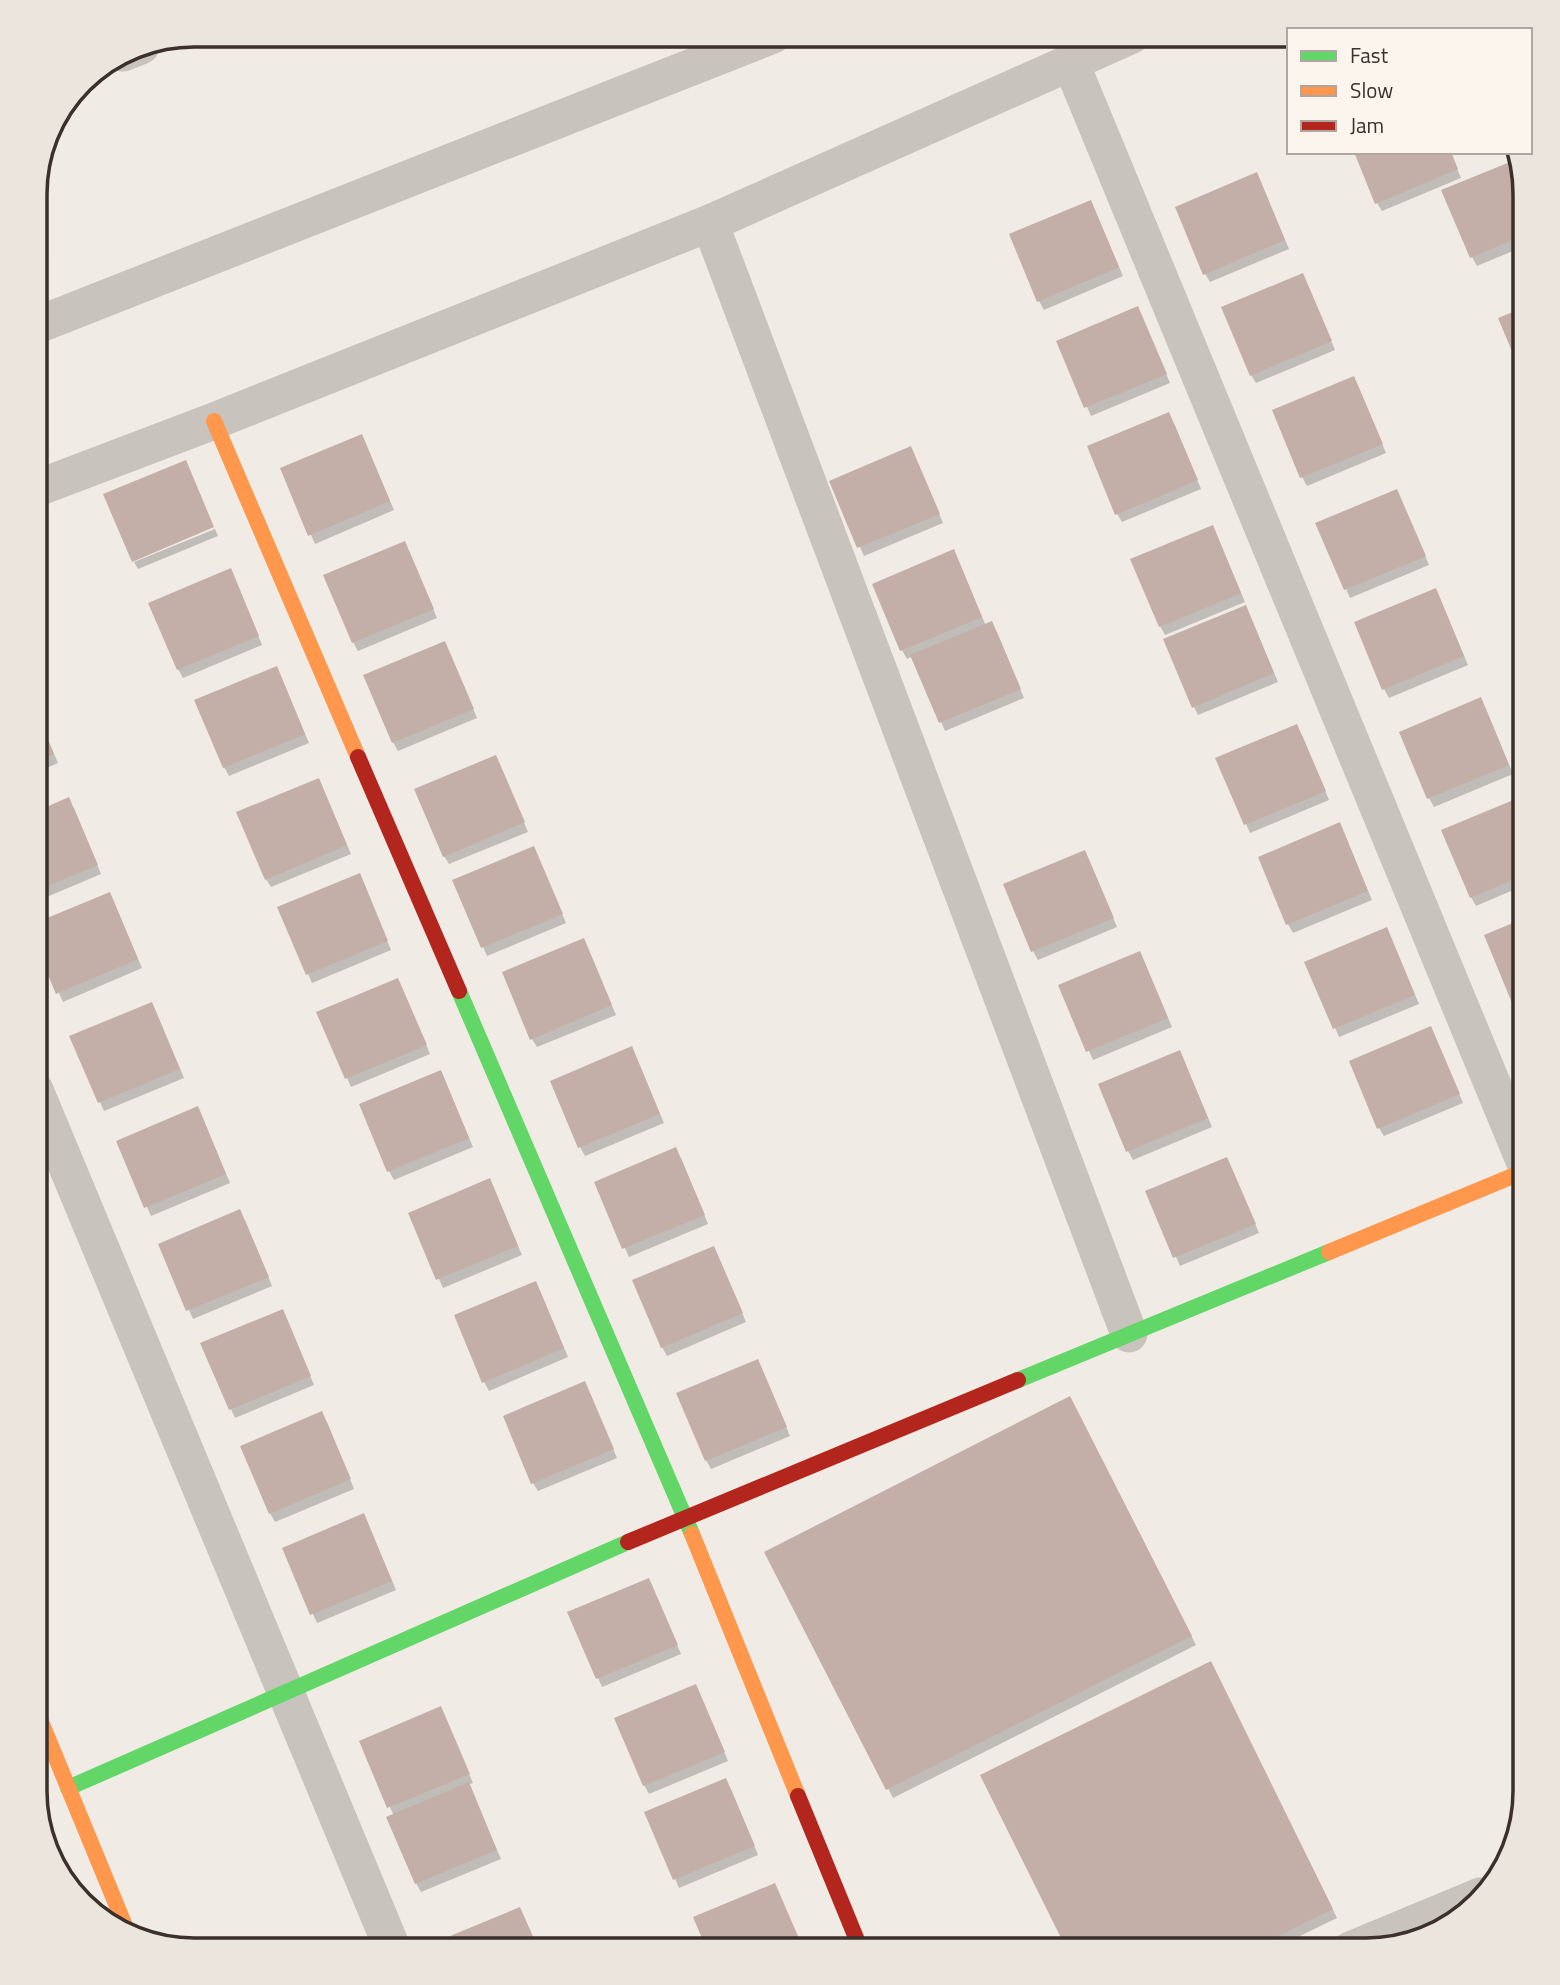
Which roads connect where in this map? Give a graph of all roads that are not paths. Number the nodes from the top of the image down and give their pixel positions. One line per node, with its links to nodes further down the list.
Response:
1 (741, 47): 5 (street)
2 (1102, 48): 3 (street)
3 (1070, 61): 4 (street); 9 (street)
4 (710, 223): 6 (street); 11 (street)
5 (48, 321)
6 (214, 421): 7 (street); 12 (street)
7 (48, 484)
8 (47, 1120): 13 (street)
9 (1513, 1134)
10 (1513, 1176): 11 (street)
11 (1129, 1334): 12 (street)
12 (685, 1517): 13 (street); 20 (street)
13 (286, 1692): 15 (street); 19 (street)
14 (47, 1737): 15 (street)
15 (68, 1788): 17 (street)
16 (1458, 1905): 18 (street)
17 (122, 1919)
18 (1383, 1936)
19 (388, 1938)
20 (856, 1938)

